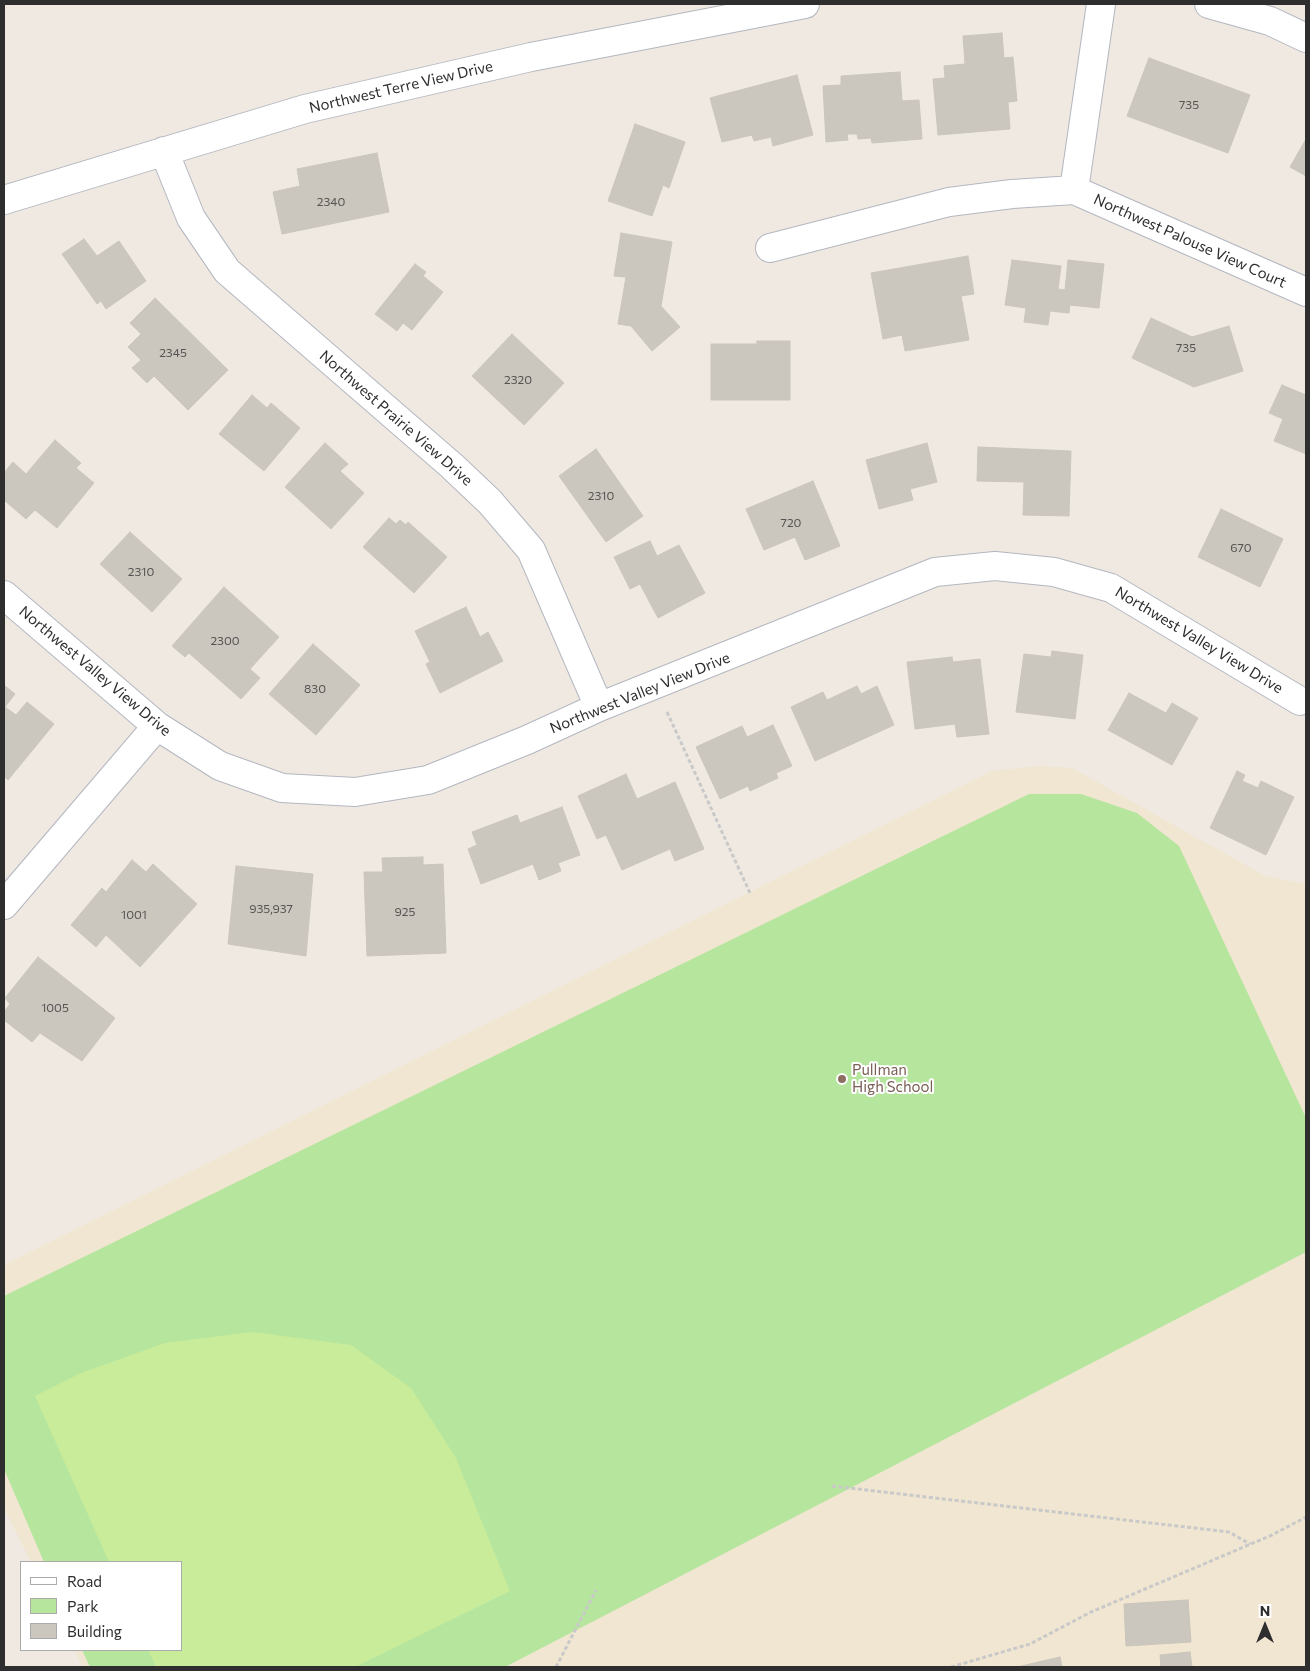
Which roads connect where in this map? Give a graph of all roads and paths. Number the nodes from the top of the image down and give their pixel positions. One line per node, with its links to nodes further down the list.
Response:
1 (805, 4): 5 (street, Northwest Terre View Drive)
2 (1101, 4): 6 (street)
3 (1209, 4): 4 (street)
4 (1306, 38)
5 (164, 151): 7 (street, Northwest Terre View Drive); 13 (street, Northwest Prairie View Drive)
6 (1074, 190): 8 (street, Northwest Palouse View Court); 9 (street, Northwest Palouse View Court)
7 (4, 200)
8 (770, 248)
9 (1306, 292)
10 (4, 595): 14 (street, Northwest Valley View Drive)
11 (655, 686): 12 (street, Northwest Valley View Drive); 13 (street, Northwest Valley View Drive); 15 (path)
12 (1300, 701)
13 (600, 707): 14 (street, Northwest Valley View Drive)
14 (157, 726): 16 (street)
15 (750, 893)
16 (4, 905)
17 (832, 1486): 19 (path)
18 (1306, 1517): 19 (path)
19 (1250, 1544): 22 (path)
20 (596, 1590): 21 (path)
21 (556, 1667)
22 (951, 1667)

